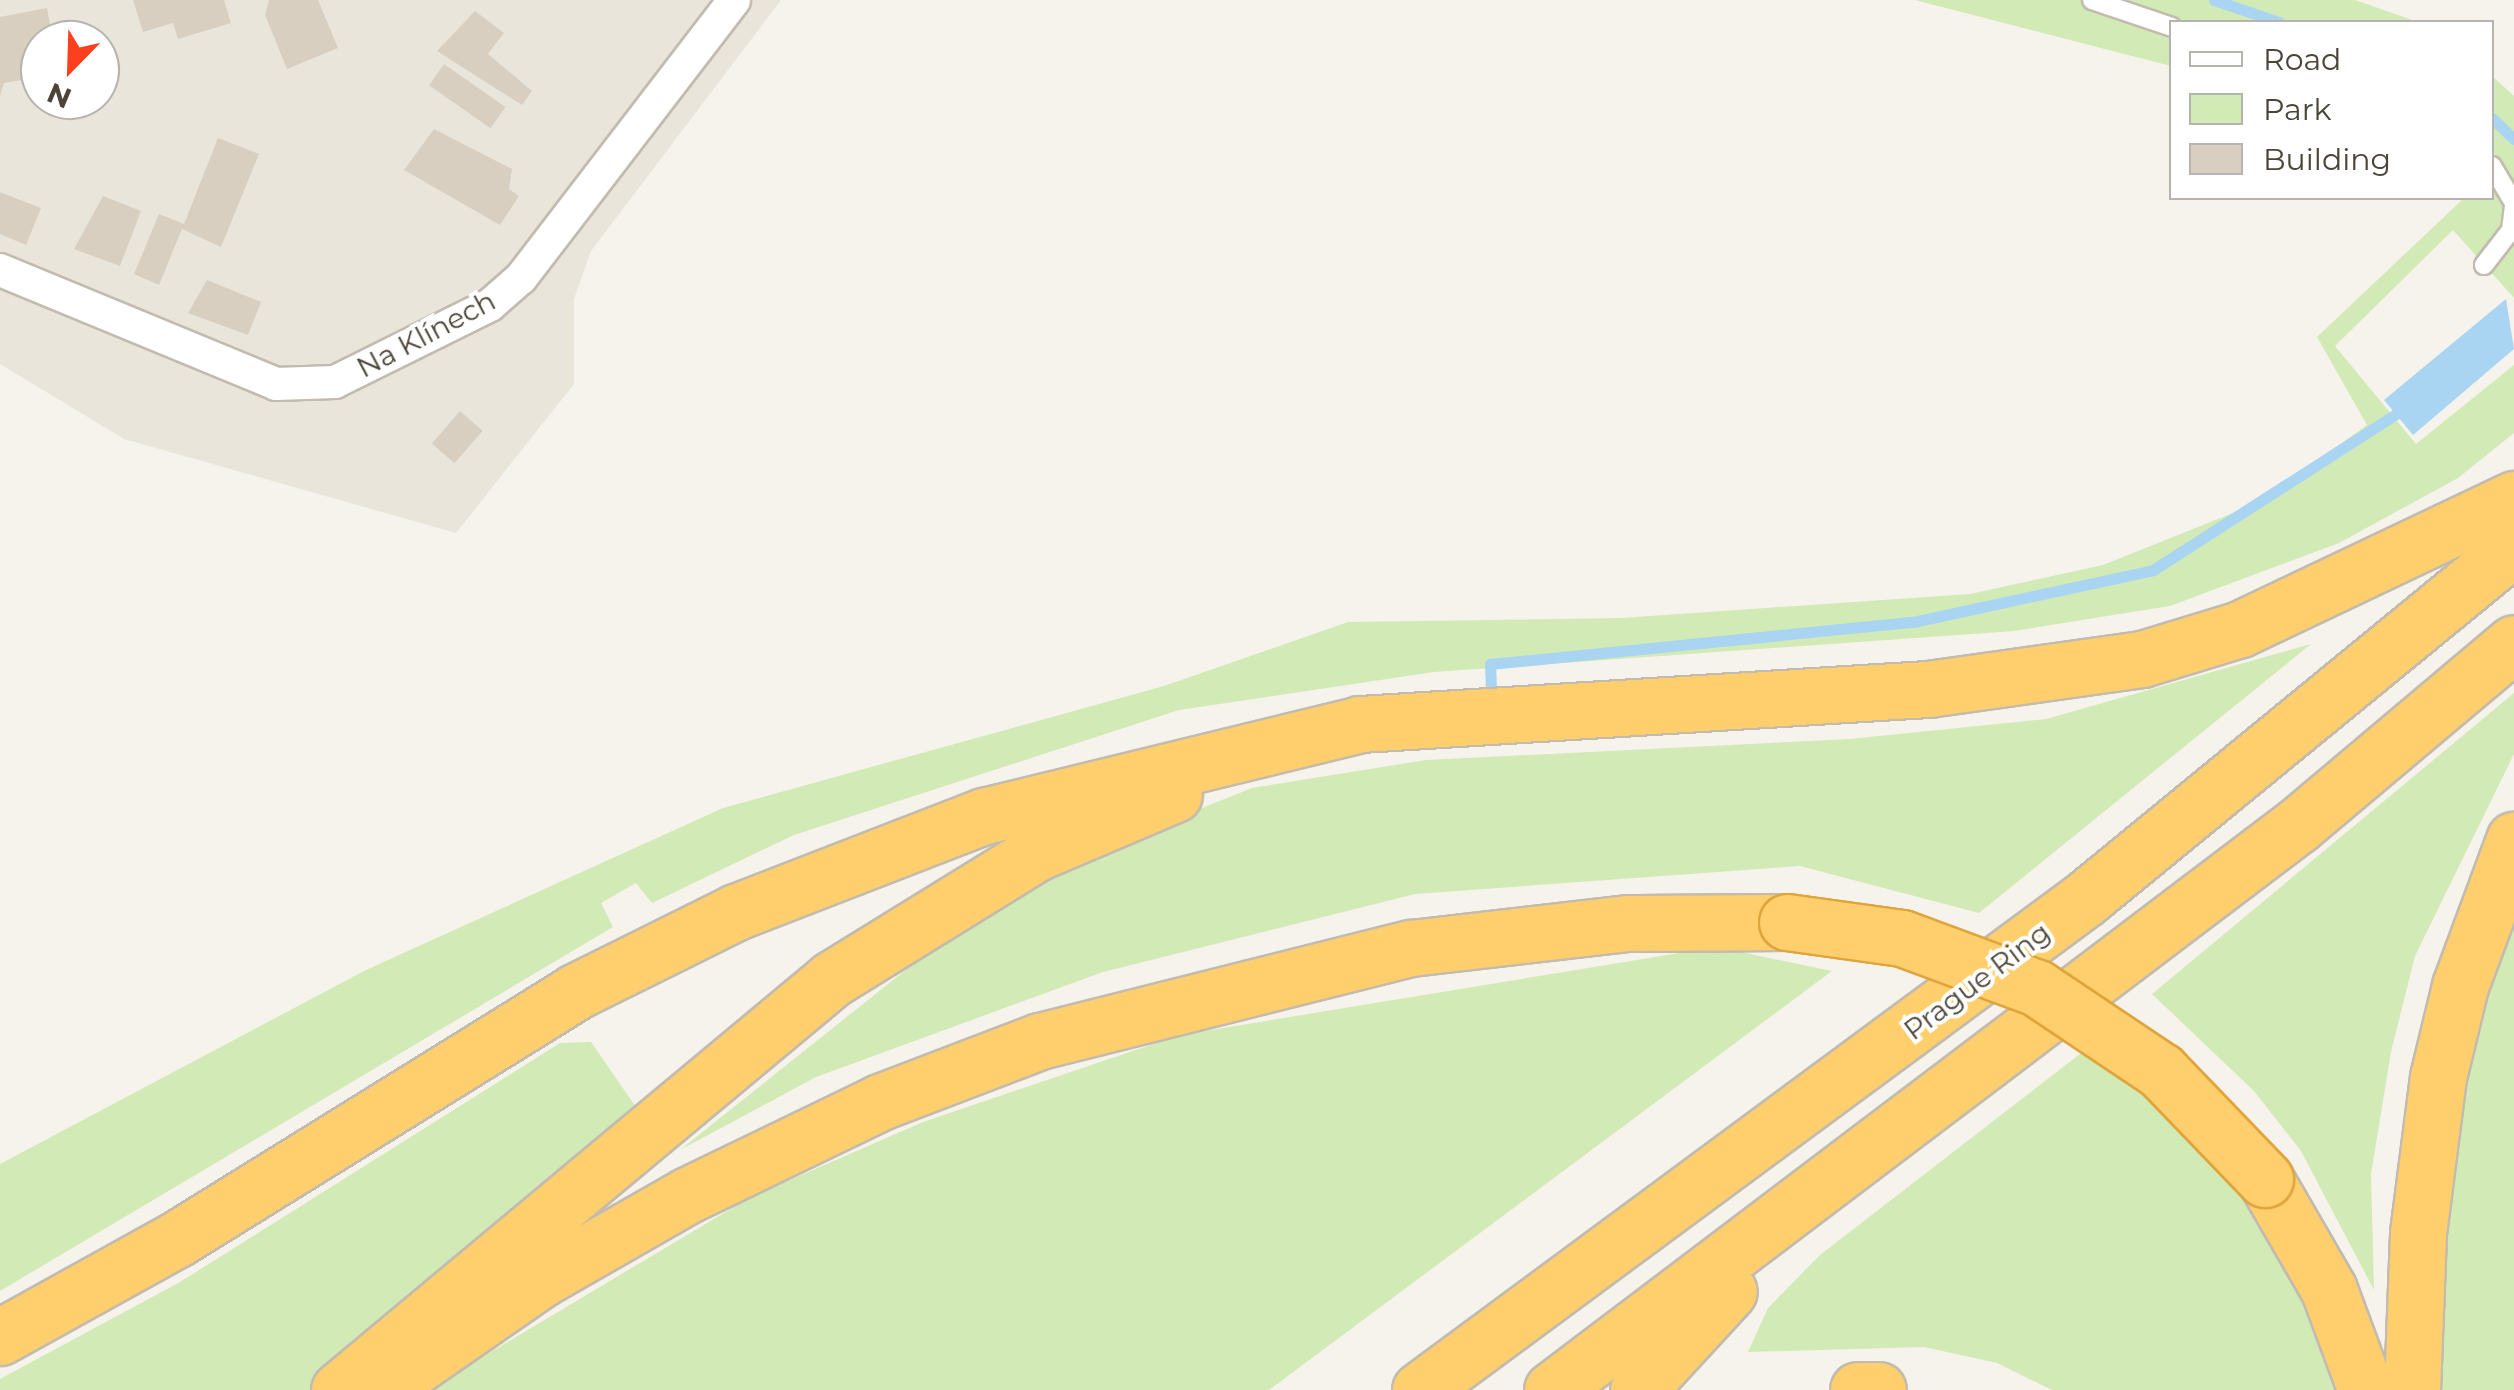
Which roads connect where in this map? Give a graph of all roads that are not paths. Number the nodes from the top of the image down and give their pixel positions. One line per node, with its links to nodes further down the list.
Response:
1 (734, 0): 7 (street, Na Klínech)
2 (2092, 0): 3 (lane)
3 (2169, 26)
4 (2494, 169): 5 (lane)
5 (2514, 204): 6 (lane)
6 (2484, 265)
7 (0, 270)
8 (2514, 499): 11 (highway)
9 (2514, 548): 17 (highway, Prague Ring)
10 (2514, 643): 13 (highway)
11 (1468, 722): 14 (highway); 15 (highway)
12 (2514, 840): 23 (highway)
13 (1829, 1183): 18 (highway); 19 (highway)
14 (0, 1337)
15 (339, 1390)
16 (381, 1390): 22 (highway, bridge)
17 (1420, 1390)
18 (1552, 1390)
19 (1638, 1390)
20 (1858, 1390): 21 (highway)
21 (1878, 1390)
22 (2366, 1390)
23 (2412, 1390)

